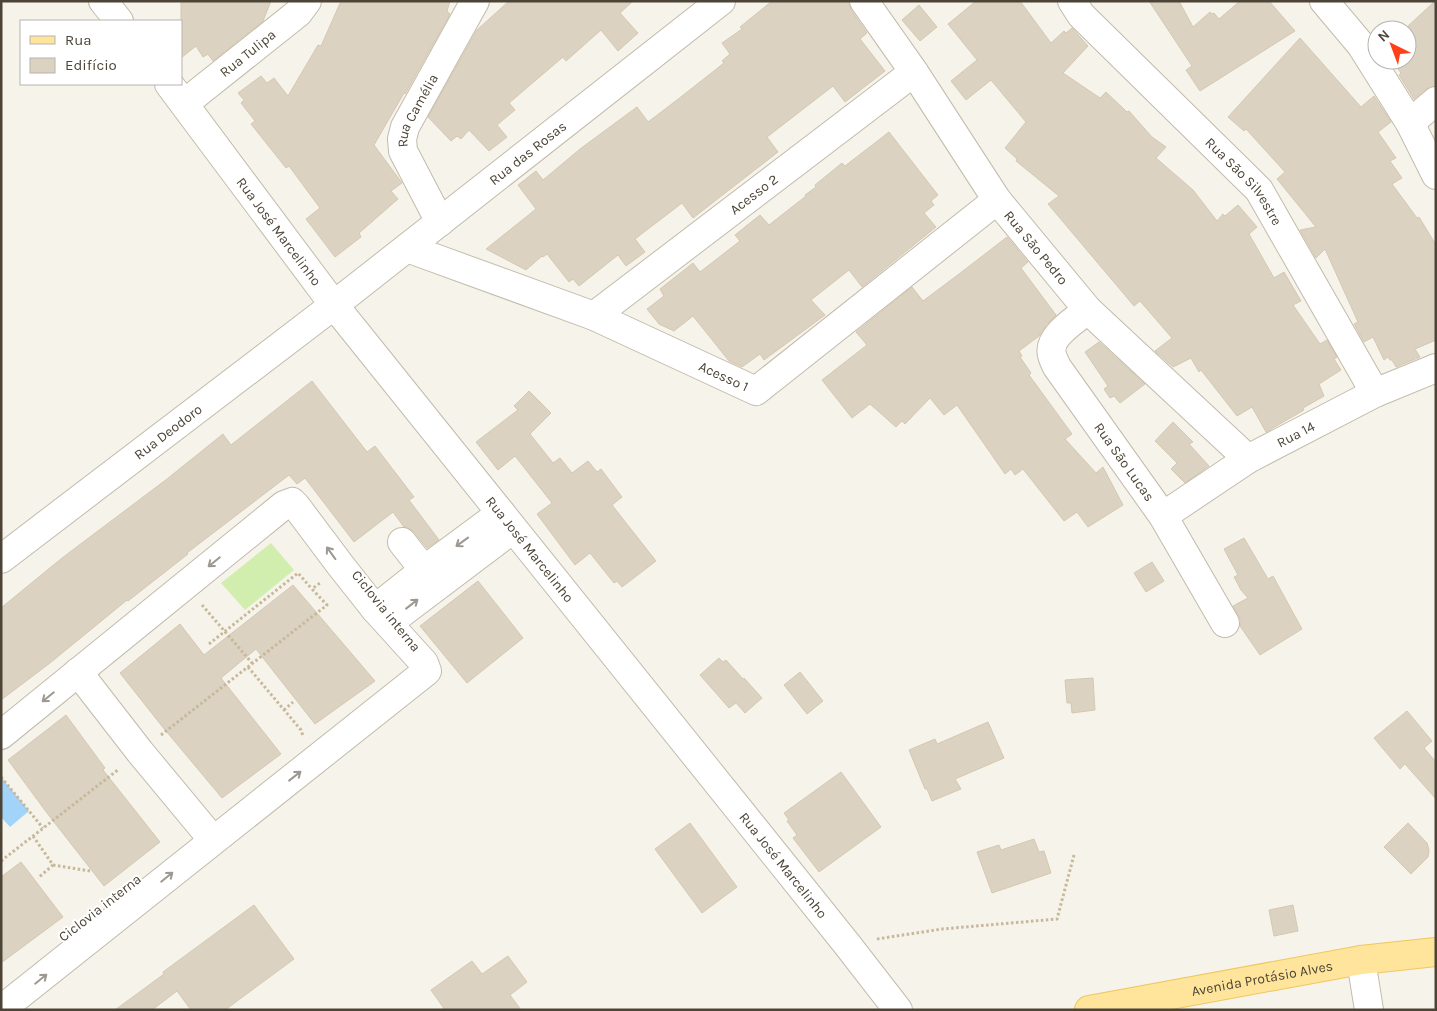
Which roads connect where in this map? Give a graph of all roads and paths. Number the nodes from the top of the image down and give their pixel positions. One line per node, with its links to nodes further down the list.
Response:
1 (103, 1): 8 (street)
2 (308, 1): 10 (street, Rua Tulipa)
3 (475, 1): 15 (street, Rua Camélia)
4 (721, 1): 15 (street, Rua das Rosas)
5 (864, 1): 9 (street, Rua São Pedro)
6 (1072, 1): 21 (street, Rua São Silvestre)
7 (1324, 1): 12 (street)
8 (118, 20)
9 (914, 72): 14 (street, Rua São Pedro); 19 (street, Acesso 2)
10 (177, 93): 17 (street, Rua José Marcelinho)
11 (1436, 101): 12 (street)
12 (1410, 123): 13 (street)
13 (1436, 175)
14 (997, 200): 18 (street, Rua São Pedro); 19 (street, Acesso 1)
15 (440, 222): 16 (street, Rua das Rosas)
16 (407, 248): 17 (street, Rua das Rosas); 19 (street, Acesso 1)
17 (334, 305): 24 (street, Rua José Marcelinho); 26 (street, Rua Deodoro)
18 (1088, 310): 22 (street, Rua São Pedro); 23 (street, Rua São Lucas)
19 (594, 316)
20 (1436, 368): 21 (street, Rua 14)
21 (1375, 393): 22 (street, Rua 14)
22 (1248, 459): 23 (street, Rua 14)
23 (1163, 516): 32 (street, Rua São Lucas)
24 (507, 521): 28 (street); 52 (street, Rua José Marcelinho)
25 (402, 542): 28 (street)
26 (1, 559)
27 (341, 566): 29 (street, one-way to 29); 30 (path); 31 (street)
28 (430, 578): 31 (street)
29 (186, 585): 33 (path); 37 (street)
30 (312, 589): 33 (path); 35 (path)
31 (381, 616): 42 (street)
32 (1225, 623)
33 (224, 631): 34 (path); 35 (path)
34 (209, 644)
35 (252, 663): 36 (path)
36 (248, 667): 39 (path); 41 (path)
37 (78, 672): 40 (street, one-way to 40); 41 (street)
38 (293, 702): 39 (path)
39 (284, 710): 42 (path)
40 (1, 735)
41 (140, 752): 44 (path); 46 (street)
42 (312, 762): 46 (street, one-way to 42)
43 (1, 778): 44 (path)
44 (43, 828): 45 (path)
45 (33, 836): 48 (path); 49 (path)
46 (213, 840): 55 (street, one-way to 46)
47 (1074, 855): 52 (path)
48 (1, 861)
49 (53, 865): 50 (path); 51 (path)
50 (90, 871)
51 (38, 878)
52 (846, 944): 56 (street, Rua José Marcelinho)
53 (1436, 952): 54 (main road, Avenida Protásio Alves)
54 (1361, 960): 57 (main road, Avenida Protásio Alves); 58 (street)
55 (1, 1006)
56 (898, 1010)
57 (1089, 1010)
58 (1369, 1010)

